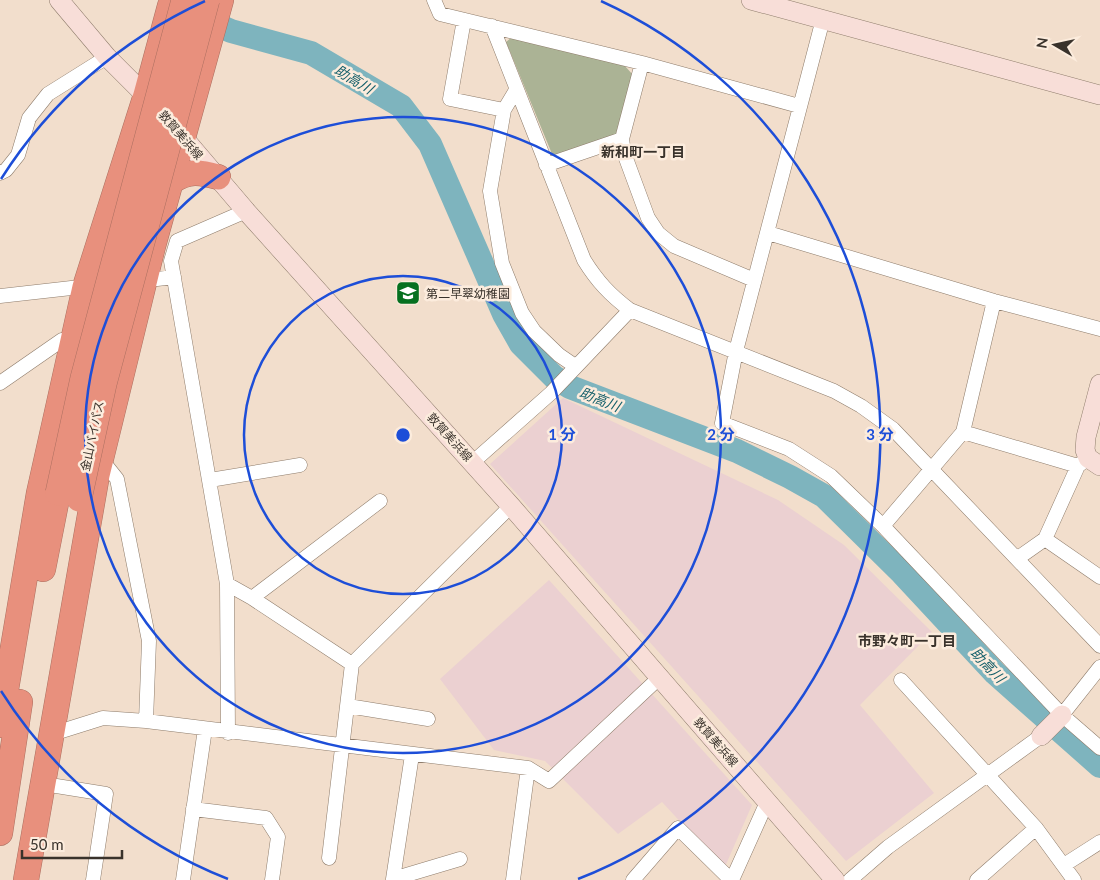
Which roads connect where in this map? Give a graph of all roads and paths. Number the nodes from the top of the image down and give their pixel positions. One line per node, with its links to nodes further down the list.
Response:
1 (58, 0): 12 (main road, 敦賀美浜線)
2 (171, 0): 15 (highway)
3 (184, 0): 47 (highway, 金山バイパス, bridge)
4 (207, 0): 47 (highway, 金山バイパス, bridge)
5 (221, 0): 19 (highway)
6 (434, 0): 10 (street)
7 (751, 0): 8 (main road)
8 (776, 3): 9 (main road)
9 (823, 19): 16 (main road); 17 (street)
10 (464, 20): 11 (street); 18 (street)
11 (492, 26): 13 (street); 14 (street)
12 (108, 57): 15 (main road, 敦賀美浜線); 22 (street)
13 (642, 63): 17 (street); 20 (street)
14 (516, 90): 18 (street); 21 (street)
15 (146, 95): 19 (main road, 敦賀美浜線); 30 (highway)
16 (1100, 95)
17 (799, 106): 26 (street)
18 (504, 110): 37 (street)
19 (184, 138): 23 (main road, 敦賀美浜線); 24 (highway)
20 (622, 139): 21 (street); 29 (street)
21 (546, 165): 33 (street)
22 (0, 173)
23 (218, 177): 24 (highway); 25 (main road, 敦賀美浜線)
24 (172, 180): 28 (highway)
25 (246, 210): 27 (street); 42 (main road, 敦賀美浜線)
26 (768, 233): 29 (street); 32 (street)
27 (174, 277): 28 (street); 46 (street)
28 (144, 280): 30 (street); 41 (highway)
29 (754, 280): 36 (street)
30 (85, 287): 31 (street); 35 (highway)
31 (0, 296)
32 (994, 301): 34 (street); 40 (street)
33 (630, 310): 36 (street); 37 (street)
34 (1100, 329)
35 (73, 341): 38 (street); 61 (highway)
36 (736, 351): 45 (street); 50 (street)
37 (575, 366): 42 (street)
38 (0, 383)
39 (1100, 384): 43 (main road)
40 (963, 432): 43 (street); 45 (street)
41 (101, 459): 65 (street); 69 (highway)
42 (473, 462): 49 (main road, 敦賀美浜線)
43 (1089, 463): 51 (street)
44 (300, 465): 46 (street)
45 (933, 469): 50 (street); 52 (street)
46 (210, 480): 54 (street)
47 (68, 496): 80 (highway, 金山バイパス); 85 (highway, 金山バイパス)
48 (380, 501): 55 (street)
49 (511, 506): 57 (street); 59 (main road, 敦賀美浜線)
50 (883, 526): 63 (street)
51 (1045, 539): 52 (street); 53 (street)
52 (1018, 558): 56 (street)
53 (1100, 577)
54 (227, 584): 55 (street); 68 (street)
55 (252, 598): 57 (street)
56 (1100, 646)
57 (352, 664): 62 (street)
58 (1100, 668): 63 (street)
59 (660, 677): 74 (street); 77 (main road, 敦賀美浜線)
60 (901, 680): 75 (street)
61 (3, 692): 66 (highway)
62 (348, 706): 64 (street); 71 (street)
63 (1062, 714): 70 (main road); 72 (street)
64 (428, 719)
65 (146, 721): 67 (street); 69 (street)
66 (0, 725)
67 (205, 729): 68 (street); 78 (street)
68 (228, 733): 71 (street)
69 (52, 734): 76 (highway)
70 (1041, 736): 75 (street)
71 (343, 746): 73 (street); 82 (street)
72 (1100, 748)
73 (412, 755): 74 (street); 83 (street)
74 (528, 768): 90 (street)
75 (987, 775): 79 (street); 94 (street)
76 (44, 784): 86 (highway); 87 (street)
77 (767, 802): 92 (street); 93 (main road, 敦賀美浜線)
78 (193, 809): 88 (street); 89 (street)
79 (1036, 828): 84 (street); 95 (street)
80 (0, 832)
81 (1100, 842): 84 (street)
82 (329, 858)
83 (460, 860)
84 (1064, 865): 96 (street)
85 (15, 880)
86 (26, 880)
87 (93, 880)
88 (183, 880)
89 (272, 880)
90 (514, 880)
91 (633, 880): 92 (street)
92 (731, 880)
93 (835, 880)
94 (850, 880)
95 (977, 880)
96 (1074, 880)

